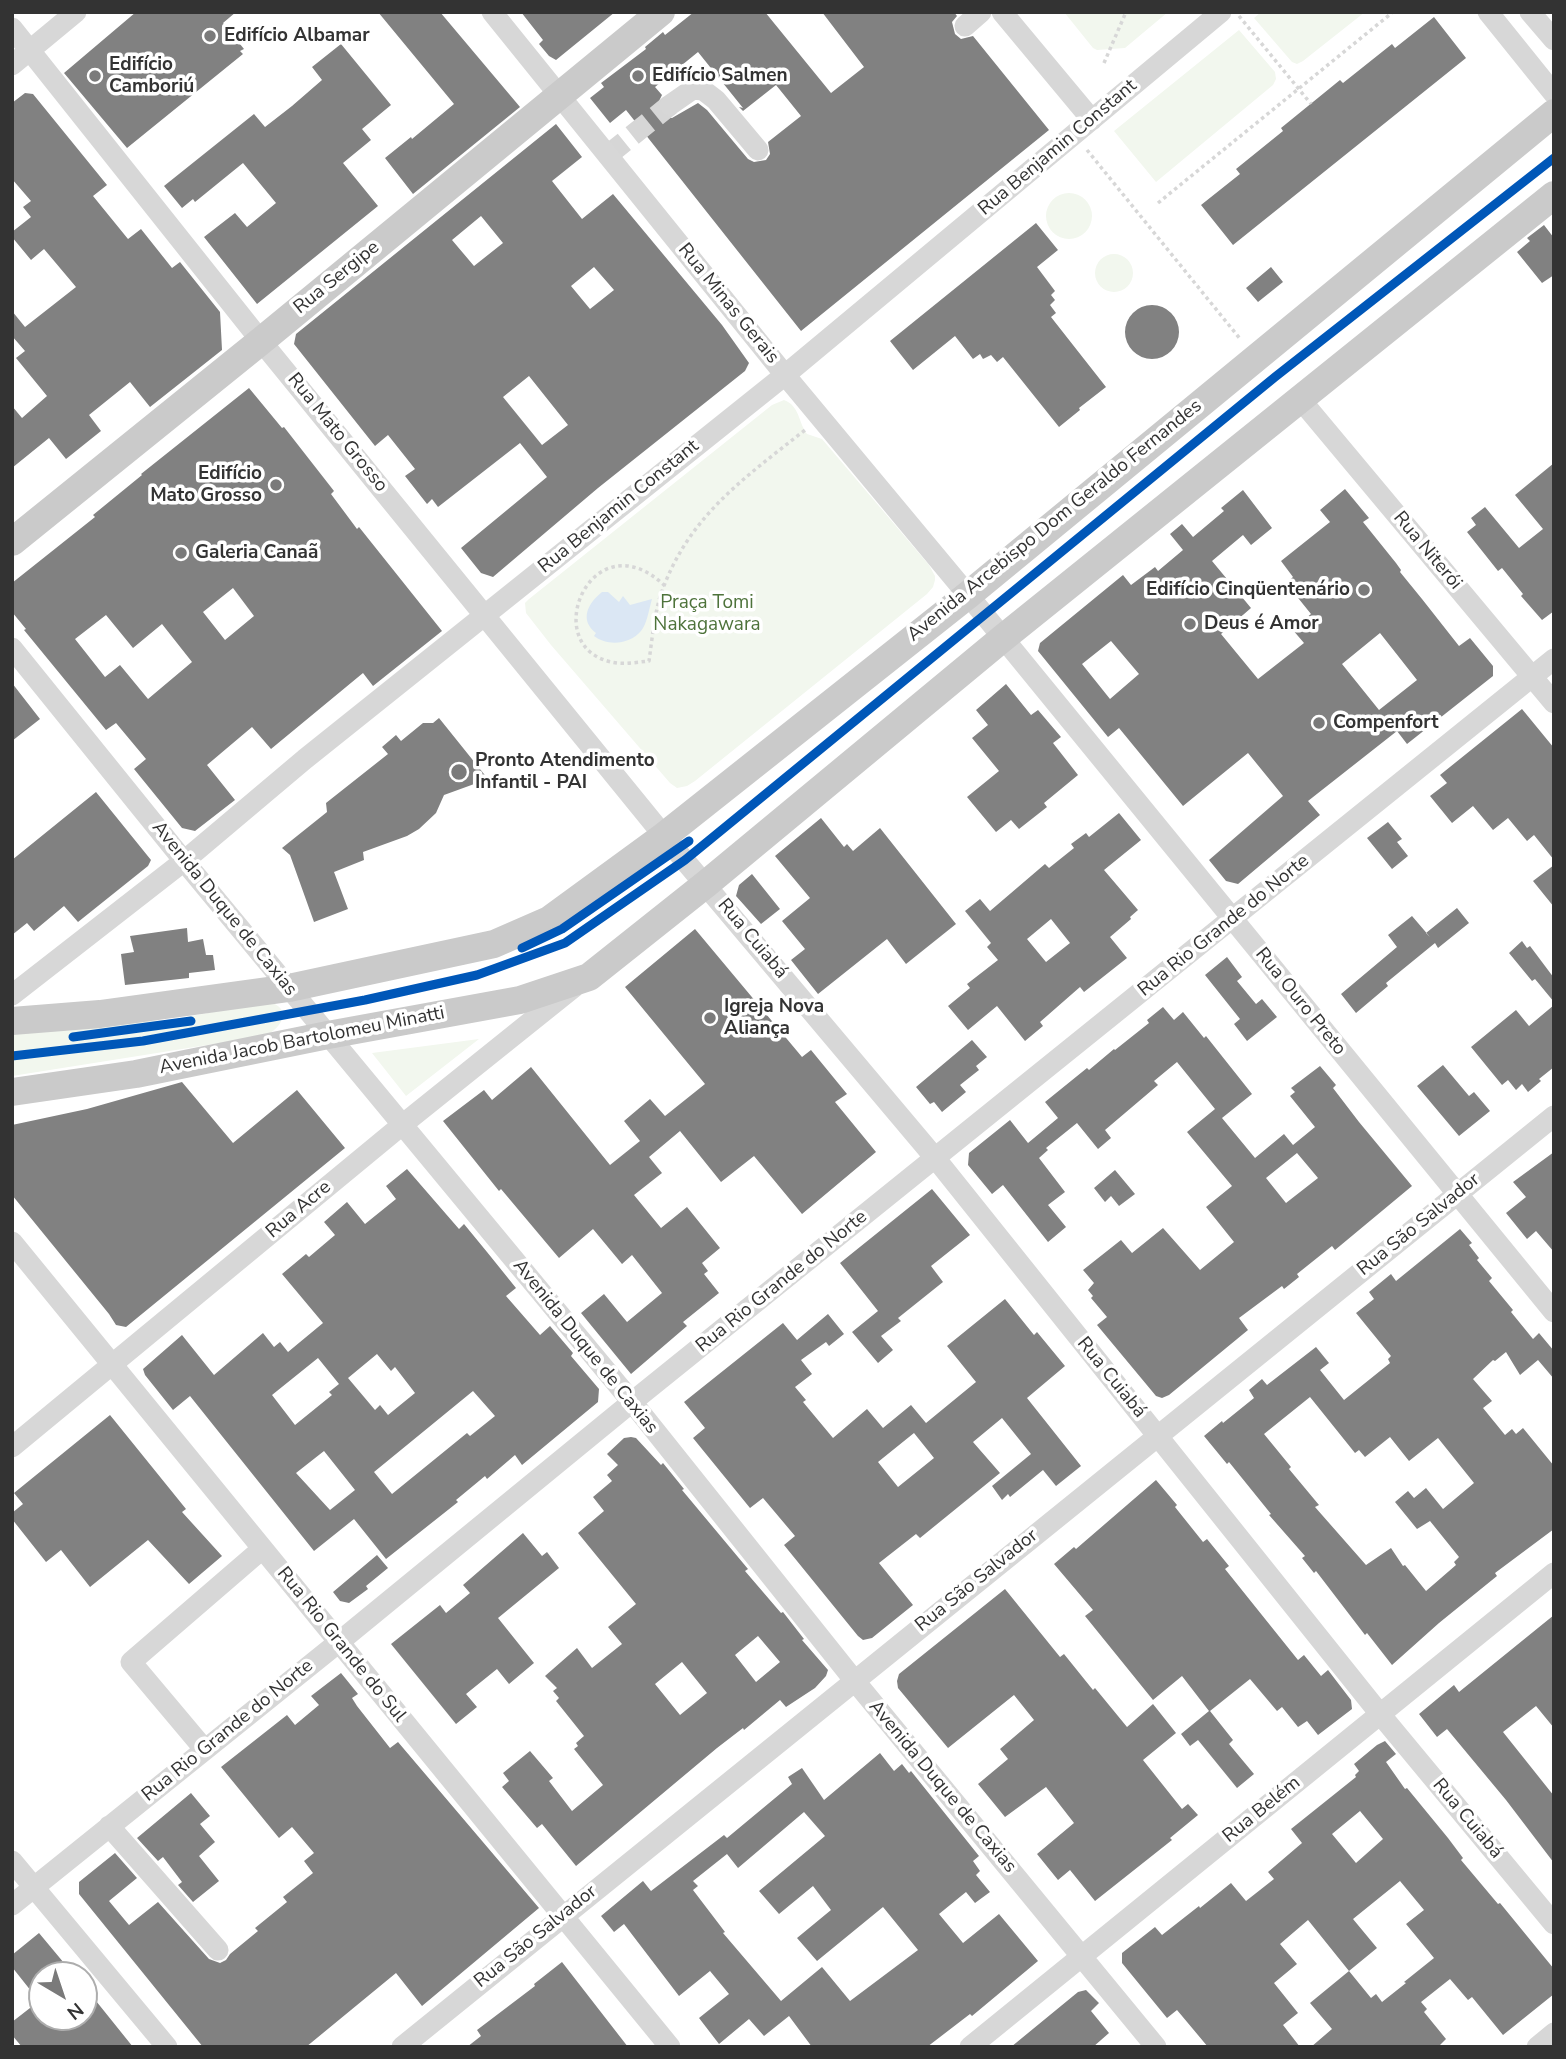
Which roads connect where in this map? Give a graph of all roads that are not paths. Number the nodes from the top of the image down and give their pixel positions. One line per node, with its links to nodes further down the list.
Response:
1 (76, 12): 10 (street)
2 (492, 12): 13 (street, Rua Minas Gerais)
3 (660, 12): 13 (main road, Rua Sergipe)
4 (1002, 12): 16 (street)
5 (1488, 12): 12 (street)
6 (1229, 13): 16 (street, Rua Benjamin Constant)
7 (1533, 13): 9 (street)
8 (12, 28): 10 (street, Rua Mato Grosso)
9 (1554, 40)
10 (31, 50): 11 (street); 19 (street, Rua Mato Grosso)
11 (12, 65)
12 (1554, 94)
13 (559, 96): 19 (main road, Rua Sergipe); 20 (street, Rua Minas Gerais)
14 (670, 105): 17 (street)
15 (1554, 113): 23 (main road, Avenida Arcebispo Dom Geraldo Fernandes)
16 (1092, 120): 20 (street, Rua Benjamin Constant)
17 (758, 150)
18 (1554, 195): 21 (main road)
19 (261, 341): 22 (main road, Rua Sergipe); 24 (street, Rua Mato Grosso)
20 (785, 374): 23 (street, Rua Minas Gerais); 24 (street, Rua Benjamin Constant)
21 (1300, 399): 25 (main road); 28 (street, Rua Niterói)
22 (12, 542)
23 (968, 595): 25 (street, Rua Ouro Preto); 30 (main road, Avenida Arcebispo Dom Geraldo Fernandes)
24 (484, 615): 30 (street, Rua Mato Grosso); 31 (street, Rua Benjamin Constant)
25 (1003, 638): 32 (main road); 33 (street, Rua Ouro Preto)
26 (12, 649): 31 (street, Avenida Duque de Caxias)
27 (1554, 659): 28 (street, Rua Rio Grande do Norte)
28 (1532, 677): 29 (street, Rua Niterói); 33 (street, Rua Rio Grande do Norte)
29 (1554, 703)
30 (664, 836): 32 (street, Rua Cuiabá); 35 (main road, Avenida Arcebispo Dom Geraldo Fernandes)
31 (184, 861): 35 (street, Avenida Duque de Caxias); 36 (street, Rua Benjamin Constant)
32 (706, 884): 34 (main road); 42 (street, Rua Cuiabá)
33 (1233, 919): 42 (street, Rua Rio Grande do Norte); 43 (street, Rua Ouro Preto)
34 (589, 977): 38 (main road, Avenida Jacob Bartolomeu Minatti); 41 (street, Rua Acre)
35 (289, 988): 37 (main road); 38 (street, Avenida Duque de Caxias)
36 (12, 995)
37 (12, 1021)
38 (328, 1035): 39 (main road, Avenida Jacob Bartolomeu Minatti); 41 (street, Avenida Duque de Caxias)
39 (12, 1092)
40 (1554, 1116): 43 (street, Rua São Salvador)
41 (402, 1125): 46 (street, Rua Acre); 47 (street, Avenida Duque de Caxias)
42 (936, 1159): 47 (street, Rua Rio Grande do Norte); 48 (street, Rua Cuiabá)
43 (1457, 1194): 45 (street, Rua Ouro Preto); 48 (street, Rua São Salvador)
44 (12, 1242): 46 (street, Rua Rio Grande do Sul)
45 (1554, 1312)
46 (112, 1364): 49 (street, Rua Acre); 50 (street, Rua Rio Grande do Sul)
47 (632, 1402): 52 (street, Rua Rio Grande do Norte); 53 (street, Avenida Duque de Caxias)
48 (1157, 1436): 53 (street, Rua São Salvador); 54 (street, Rua Cuiabá)
49 (12, 1447)
50 (262, 1549): 52 (street, Rua Rio Grande do Sul); 55 (street)
51 (1554, 1573): 54 (street, Rua Belém)
52 (339, 1642): 55 (street, Rua Rio Grande do Norte); 60 (street, Rua Rio Grande do Sul)
53 (854, 1680): 60 (street, Rua São Salvador); 63 (street, Avenida Duque de Caxias)
54 (1380, 1714): 61 (street, Rua Cuiabá); 63 (street, Rua Belém)
55 (205, 1750): 56 (street, Rua Rio Grande do Norte)
56 (109, 1826): 58 (street, Rua Rio Grande do Norte); 62 (street)
57 (12, 1861): 58 (street)
58 (34, 1887): 59 (street, Rua Rio Grande do Norte); 65 (street)
59 (12, 1905)
60 (563, 1916): 66 (street, Rua São Salvador); 67 (street, Rua Rio Grande do Sul)
61 (1554, 1924)
62 (218, 1951)
63 (1082, 1956): 68 (street, Rua Belém); 69 (street, Avenida Duque de Caxias)
64 (1554, 2033): 70 (street)
65 (167, 2047)
66 (402, 2047)
67 (670, 2047)
68 (970, 2047)
69 (1156, 2047)
70 (1537, 2047)

